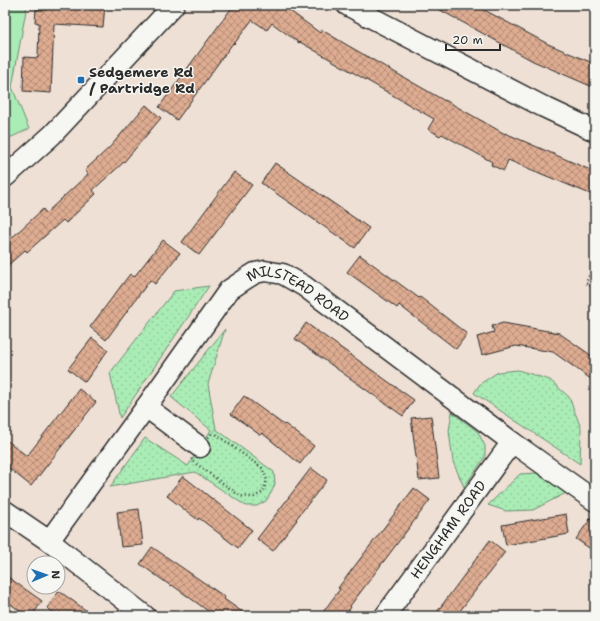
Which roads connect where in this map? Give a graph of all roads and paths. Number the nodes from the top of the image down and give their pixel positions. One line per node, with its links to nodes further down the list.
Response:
1 (174, 5): 4 (street)
2 (348, 5): 3 (street)
3 (595, 131)
4 (5, 177)
5 (595, 261): 6 (path)
6 (595, 289)
7 (146, 407): 8 (street, MILSTEAD ROAD); 9 (street); 12 (street, MILSTEAD ROAD)
8 (512, 442): 10 (street, MILSTEAD ROAD); 14 (street, HENGHAM ROAD)
9 (200, 446): 9 (path)
10 (595, 501)
11 (5, 511): 12 (street)
12 (49, 541): 13 (street)
13 (145, 616)
14 (385, 616)

